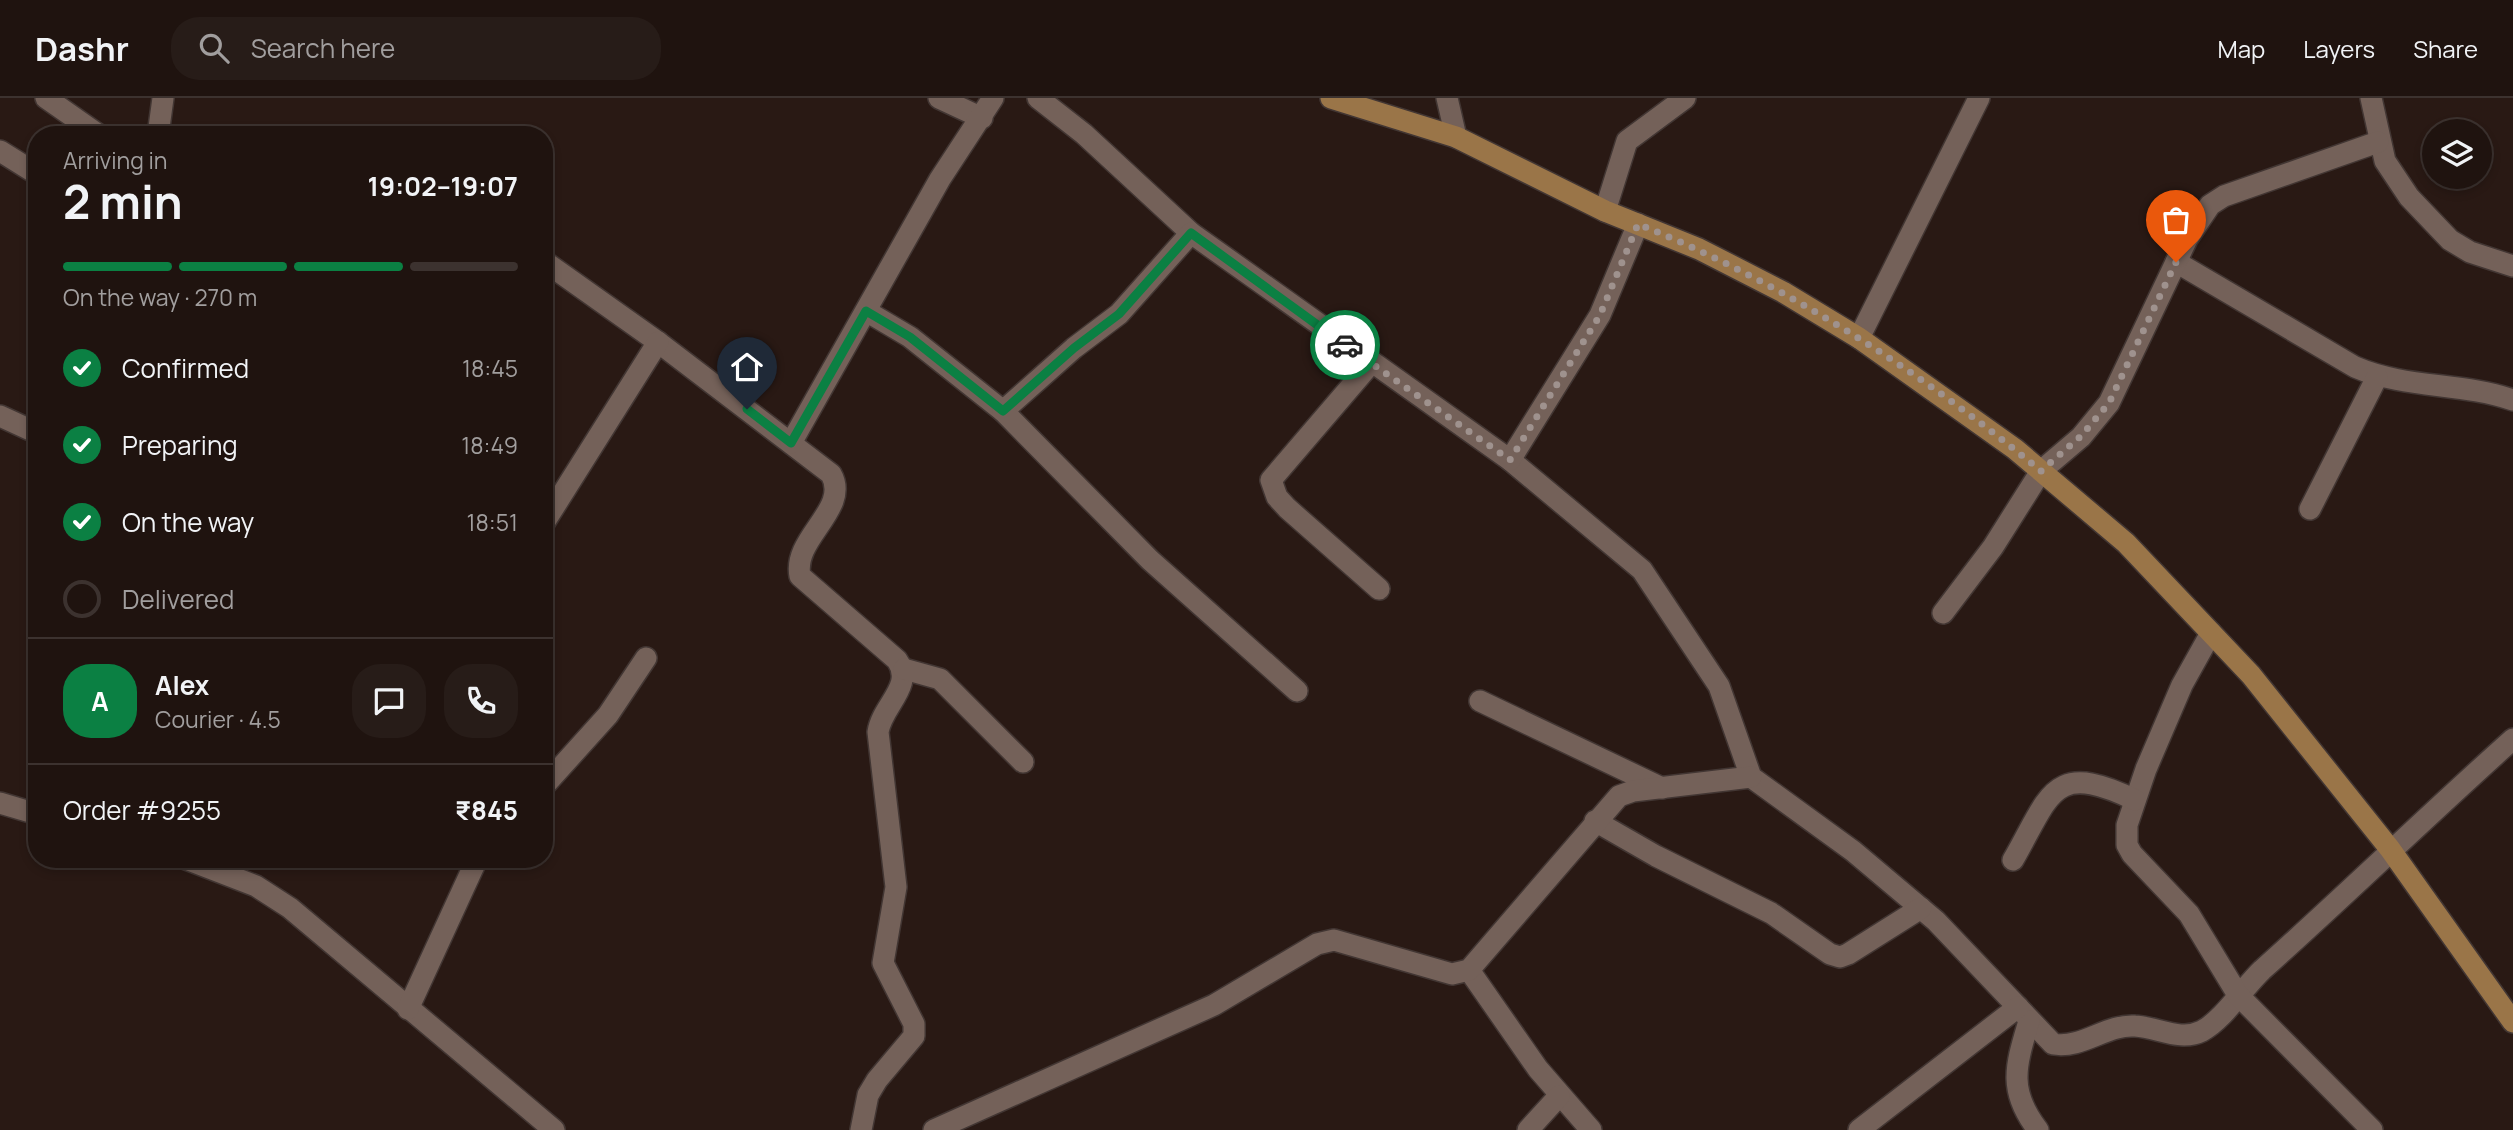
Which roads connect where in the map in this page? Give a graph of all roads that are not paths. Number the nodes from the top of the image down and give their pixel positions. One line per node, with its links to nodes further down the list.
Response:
1 (46, 98): 12 (street)
2 (163, 98): 13 (street)
3 (939, 98): 11 (street)
4 (993, 98): 11 (street)
5 (1038, 98): 20 (street)
6 (1331, 98): 14 (main road)
7 (1447, 98): 14 (street)
8 (1685, 98): 18 (street)
9 (1979, 98): 25 (street)
10 (2371, 98): 15 (street)
11 (982, 118): 24 (street)
12 (86, 126)
13 (159, 126)
14 (1456, 137): 18 (main road)
15 (2378, 142): 21 (street); 22 (street)
16 (0, 151): 17 (street)
17 (28, 168)
18 (1605, 211): 19 (main road)
19 (1638, 224): 25 (main road); 34 (street)
20 (1191, 233): 27 (street); 30 (street)
21 (2176, 262): 28 (street); 35 (street)
22 (2513, 266)
23 (553, 268): 26 (street)
24 (866, 311): 30 (street); 33 (street)
25 (1859, 338): 35 (main road)
26 (657, 342): 33 (street); 36 (street)
27 (1372, 362): 34 (street); 38 (street)
28 (2377, 377): 29 (street); 37 (street)
29 (2513, 400)
30 (1003, 411): 43 (street)
31 (0, 416): 32 (street)
32 (28, 429)
33 (791, 443): 42 (street)
34 (1510, 460): 48 (street)
35 (2041, 471): 39 (street); 40 (main road)
36 (553, 509)
37 (2310, 509)
38 (1379, 589)
39 (1943, 613)
40 (2211, 633): 50 (street); 54 (main road)
41 (646, 658): 47 (street)
42 (904, 669): 46 (street); 66 (street)
43 (1297, 691)
44 (1480, 701): 49 (street)
45 (2513, 739): 54 (street)
46 (1023, 762)
47 (553, 776)
48 (1751, 777): 49 (street); 58 (street)
49 (1664, 789): 53 (street)
50 (2135, 800): 55 (street); 60 (street)
51 (0, 803): 52 (street)
52 (28, 811)
53 (1595, 821): 58 (street); 59 (street)
54 (2390, 849): 60 (street); 63 (main road)
55 (2013, 860)
56 (209, 868): 61 (street)
57 (473, 868): 61 (street)
58 (1921, 908): 62 (street)
59 (1469, 970): 64 (street); 67 (street)
60 (2238, 995): 62 (street); 72 (street)
61 (408, 1009): 65 (street)
62 (2023, 1014): 70 (street); 71 (street)
63 (2513, 1022)
64 (1559, 1096): 68 (street); 69 (street)
65 (554, 1130)
66 (861, 1130)
67 (934, 1130)
68 (1528, 1130)
69 (1591, 1130)
70 (1859, 1130)
71 (2038, 1130)
72 (2372, 1130)

